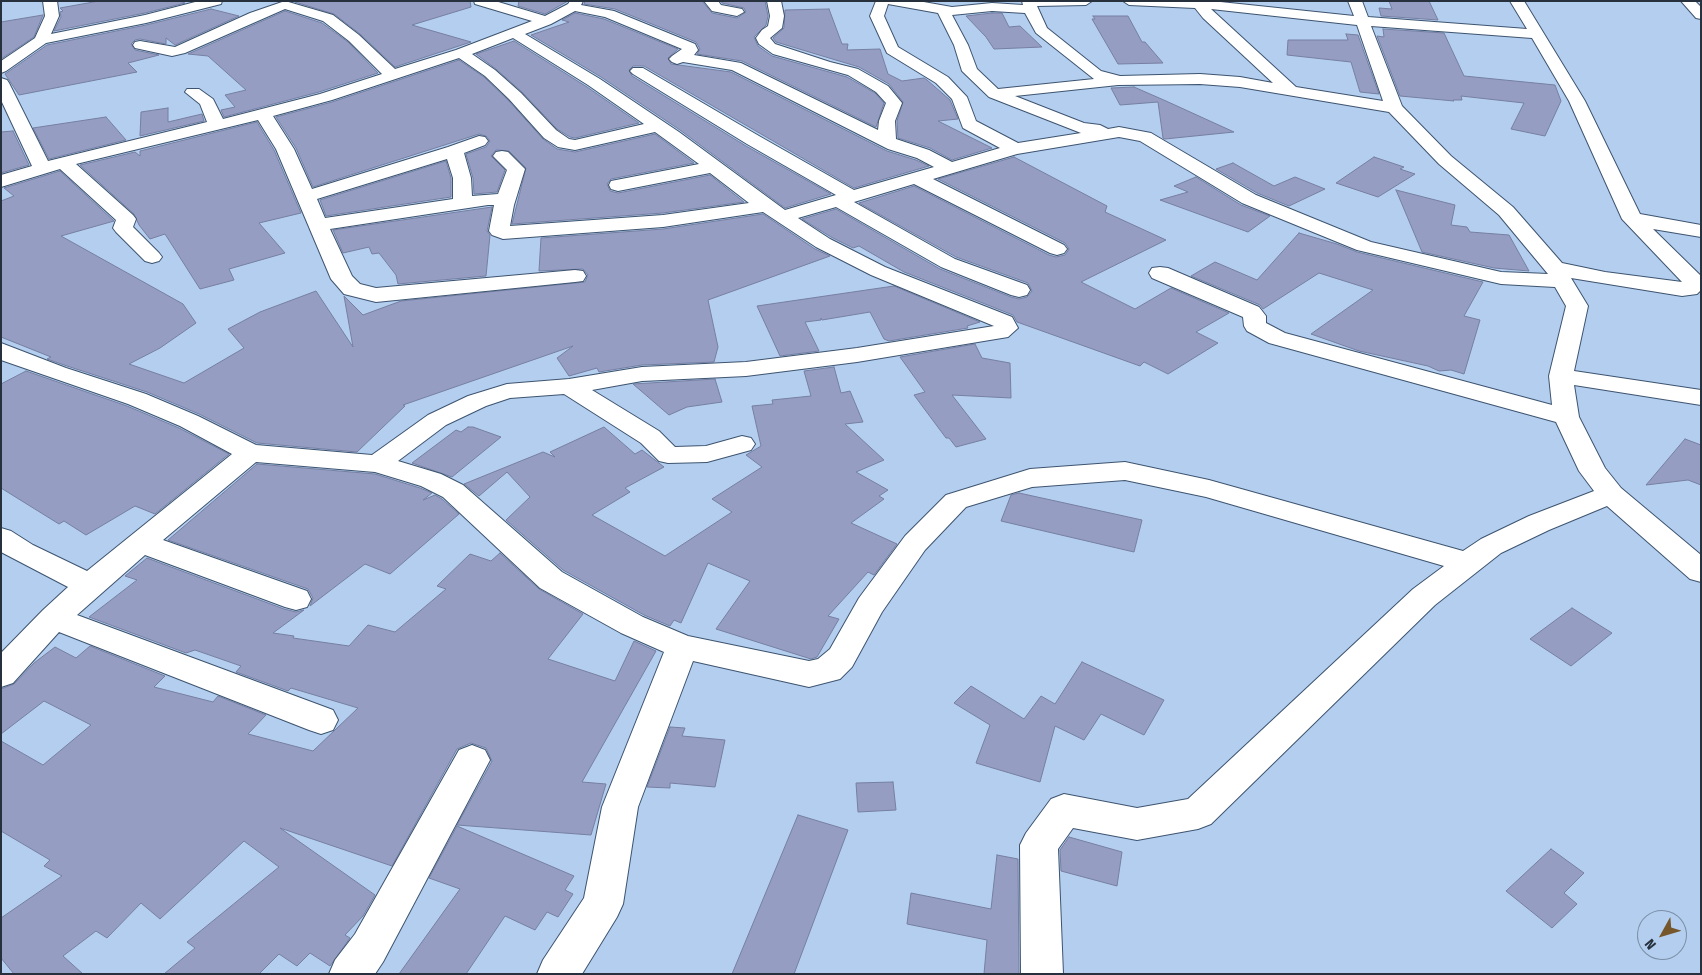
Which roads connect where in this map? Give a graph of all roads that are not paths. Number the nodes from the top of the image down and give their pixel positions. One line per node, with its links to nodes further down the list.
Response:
1 (50, 1): 23 (street)
2 (216, 1): 23 (street)
3 (480, 1): 20 (street)
4 (710, 1): 18 (street)
5 (774, 1): 41 (street)
6 (883, 1): 43 (street)
7 (892, 1): 16 (street)
8 (1086, 1): 15 (street)
9 (1129, 1): 13 (street)
10 (1517, 1): 22 (street)
11 (1687, 1): 19 (street)
12 (280, 3): 24 (street); 28 (street)
13 (1198, 3): 17 (street); 33 (street)
14 (575, 4): 20 (street); 26 (street)
15 (1029, 4): 16 (street); 30 (street)
16 (943, 10): 35 (street)
17 (1359, 11): 22 (street); 36 (street)
18 (737, 12)
19 (1701, 15)
20 (546, 21): 21 (street)
21 (514, 33): 25 (street); 31 (street)
22 (1535, 34): 59 (street)
23 (41, 40): 27 (street)
24 (140, 45)
25 (461, 53): 28 (street); 39 (street)
26 (681, 57): 29 (street); 41 (street)
27 (1, 68)
28 (392, 75): 37 (street)
29 (624, 75): 31 (street); 54 (street)
30 (1120, 81): 33 (street); 35 (street)
31 (594, 82): 39 (street)
32 (1, 83): 49 (street)
33 (1290, 90): 36 (street)
34 (193, 92): 38 (street)
35 (995, 94): 40 (street)
36 (1394, 108): 65 (street)
37 (263, 114): 38 (street); 53 (street)
38 (217, 125): 46 (street)
39 (658, 126): 47 (street)
40 (1119, 132): 43 (street); 65 (street)
41 (887, 140): 48 (street)
42 (479, 141): 44 (street)
43 (1015, 149): 48 (street)
44 (454, 151): 53 (street); 56 (street)
45 (502, 156): 55 (street)
46 (63, 162): 49 (street); 63 (street)
47 (713, 167): 52 (street); 57 (street)
48 (948, 167): 50 (street)
49 (42, 168): 51 (street)
50 (915, 177): 54 (street); 62 (street)
51 (1, 181)
52 (618, 184)
53 (307, 196): 60 (street)
54 (844, 198): 58 (street); 67 (street)
55 (507, 200): 56 (street); 57 (street)
56 (463, 203): 60 (street)
57 (766, 206): 58 (street)
58 (784, 216): 70 (street)
59 (1632, 219): 61 (street); 65 (street)
60 (319, 225): 66 (street)
61 (1701, 231)
62 (1057, 249)
63 (152, 257)
64 (1160, 273): 72 (street)
65 (1558, 274): 69 (street)
66 (575, 276)
67 (1019, 290)
68 (1, 350): 74 (street)
69 (1562, 376): 71 (street); 72 (street)
70 (569, 386): 73 (street); 75 (street)
71 (1701, 398)
72 (1566, 417): 76 (street)
73 (742, 444)
74 (250, 453): 75 (street); 78 (street)
75 (378, 464): 84 (street)
76 (1611, 494): 79 (street); 80 (street)
77 (1, 538): 81 (street)
78 (140, 542): 81 (street); 82 (street)
79 (1468, 563): 84 (street); 90 (street)
80 (1701, 572)
81 (90, 585): 83 (street)
82 (296, 599)
83 (54, 618): 85 (street); 86 (street)
84 (682, 647): 89 (street)
85 (1, 674)
86 (321, 720)
87 (472, 760): 88 (street)
88 (350, 974)
89 (558, 974)
90 (1042, 974)

